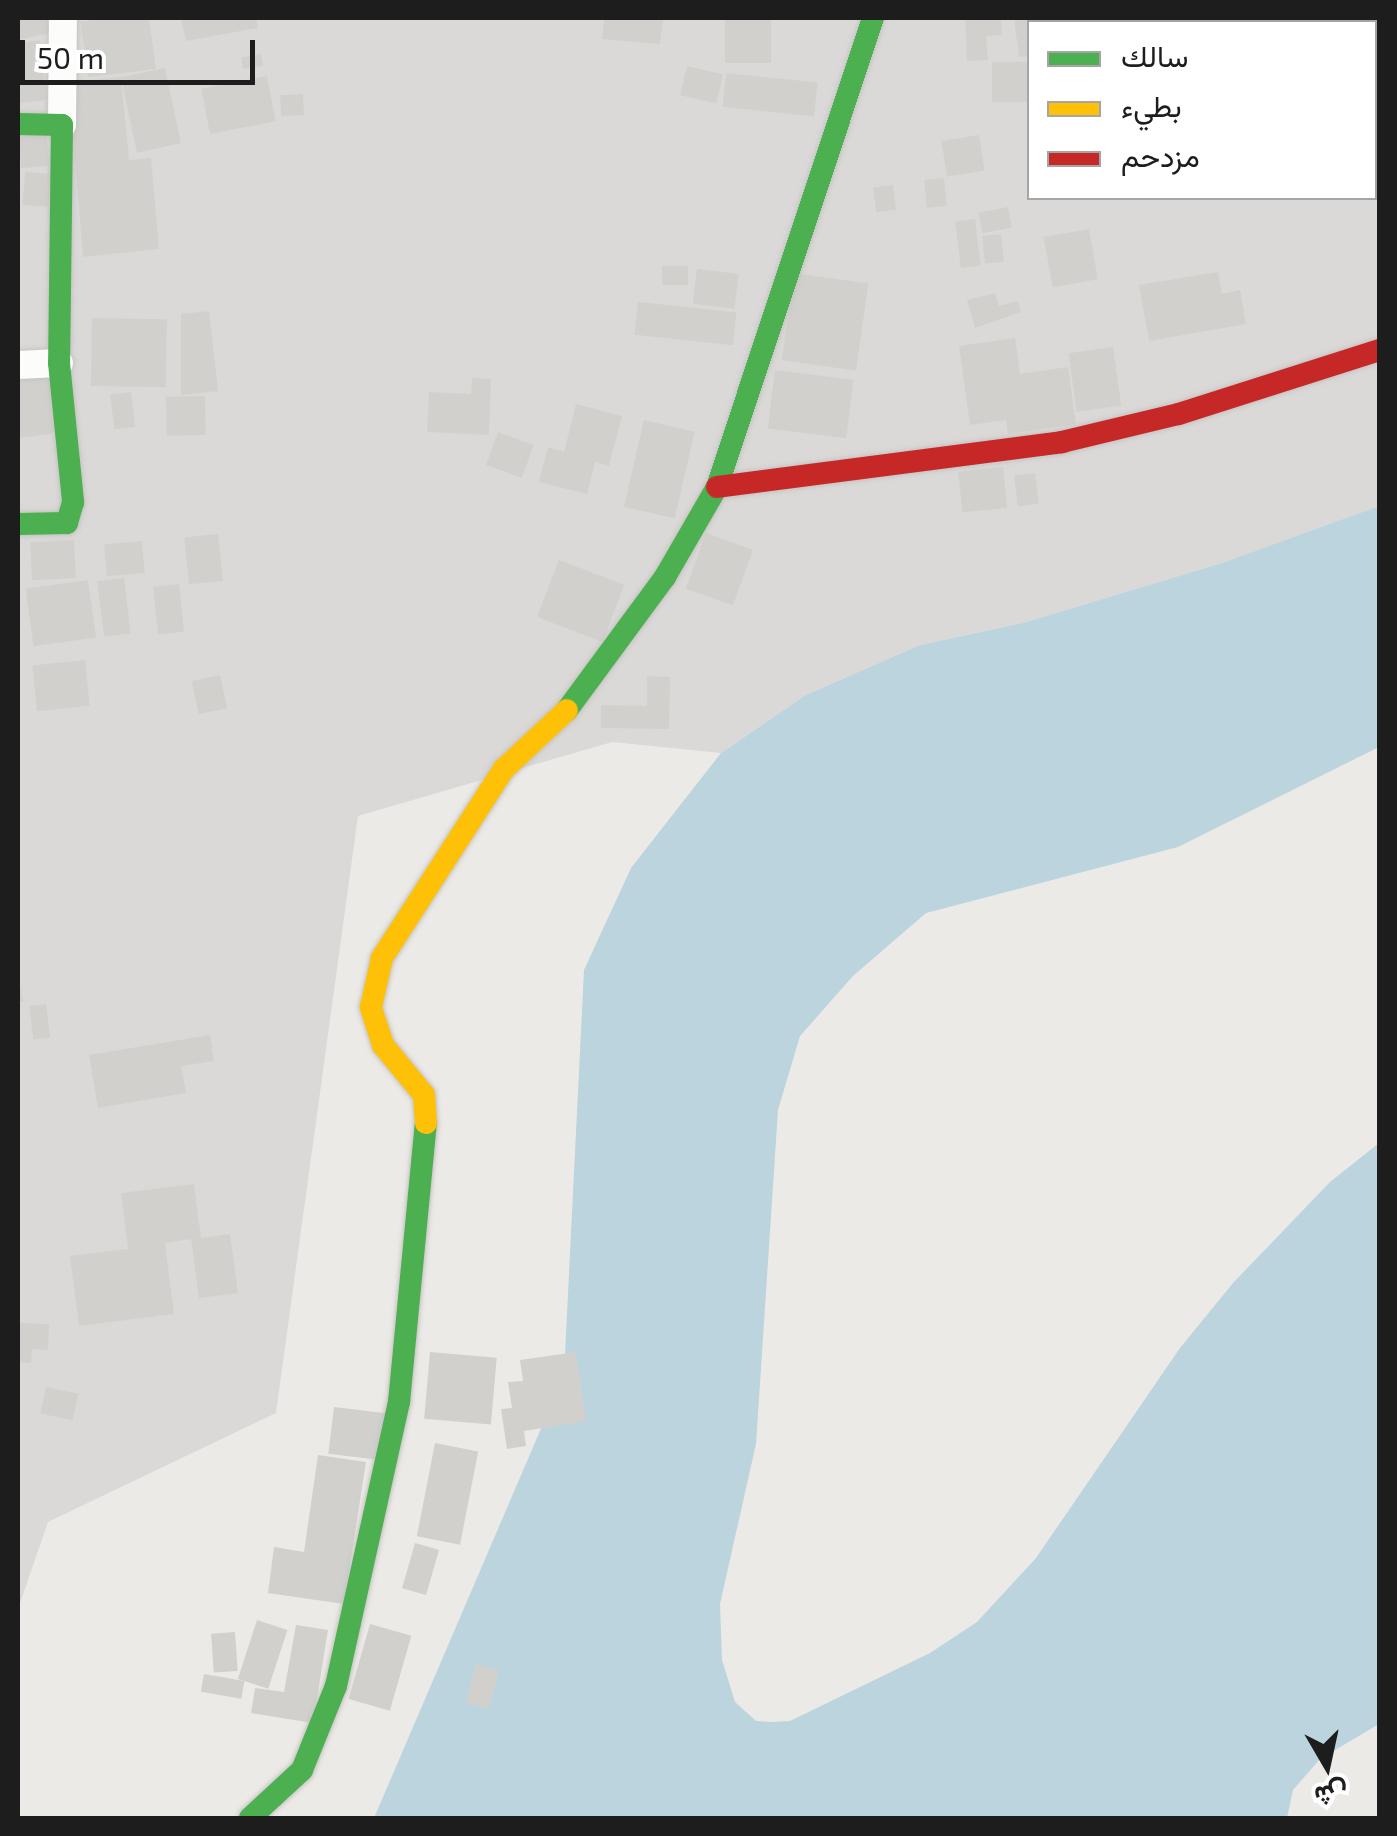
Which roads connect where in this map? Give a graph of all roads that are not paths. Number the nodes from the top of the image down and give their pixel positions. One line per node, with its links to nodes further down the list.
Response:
1 (63, 18): 4 (street)
2 (873, 18): 8 (street)
3 (18, 124): 4 (street)
4 (62, 125): 6 (street)
5 (1380, 350): 8 (street)
6 (59, 363): 7 (street); 9 (street)
7 (18, 366)
8 (717, 487): 10 (street)
9 (18, 524)
10 (250, 1818)

